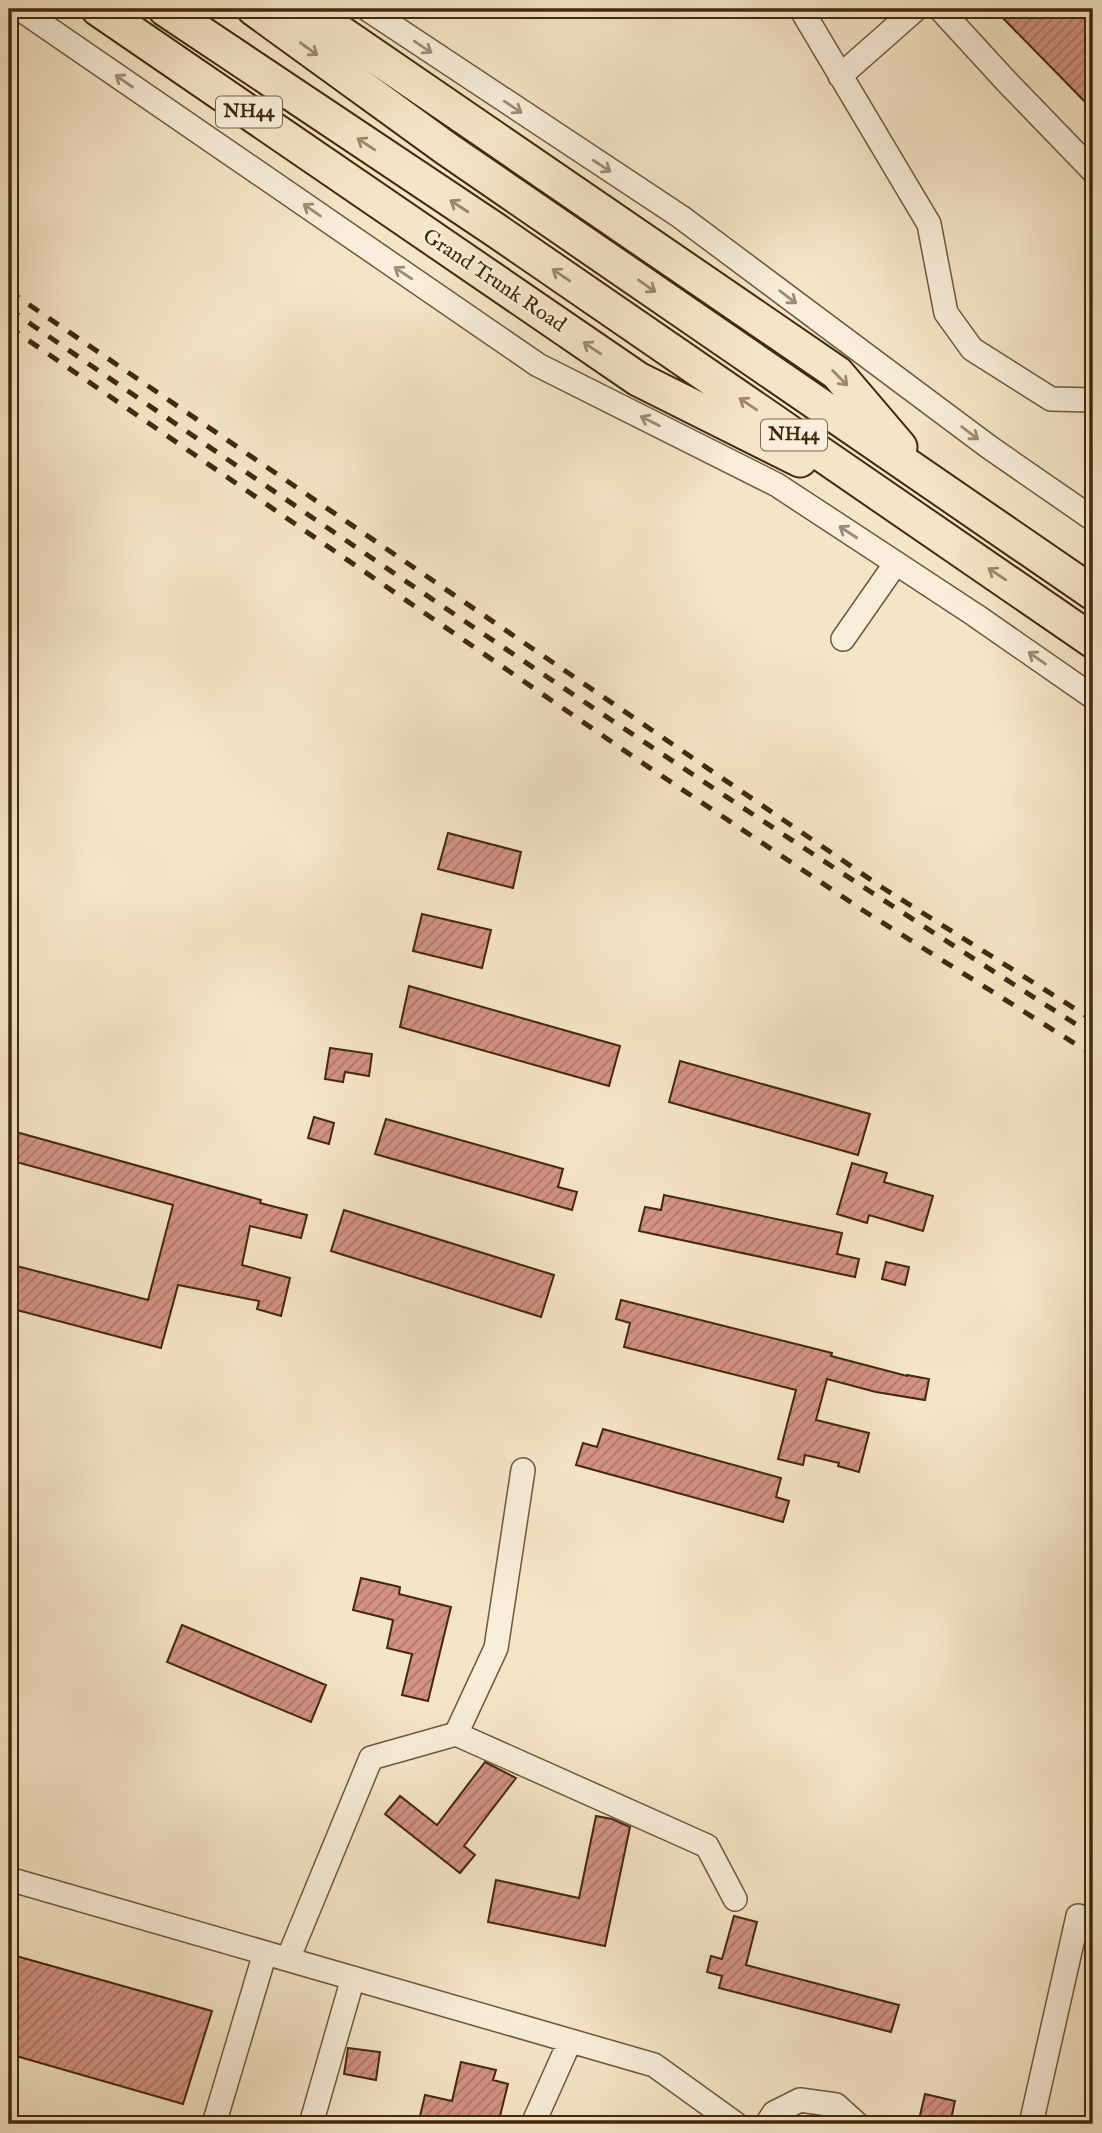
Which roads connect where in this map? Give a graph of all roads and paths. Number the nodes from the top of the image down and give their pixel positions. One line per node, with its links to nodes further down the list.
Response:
1 (20, 9): 16 (street, one-way to 1)
2 (98, 9): 14 (highway, Grand Trunk Road / NH44, one-way to 2)
3 (165, 9): 14 (highway, Grand Trunk Road / NH44, one-way to 3)
4 (254, 9): 13 (highway, NH44, one-way to 13)
5 (306, 9): 13 (highway, NH44, one-way to 13)
6 (367, 9): 15 (street, one-way to 15)
7 (802, 9): 10 (street)
8 (916, 9): 10 (street)
9 (940, 9): 11 (street)
10 (840, 76): 12 (street)
11 (1093, 171)
12 (1093, 400)
13 (929, 481): 17 (highway, NH44)
14 (912, 516): 19 (highway, Grand Trunk Road / NH44, one-way to 14)
15 (1093, 519)
16 (896, 563): 18 (street); 20 (street, one-way to 16)
17 (1093, 593)
18 (843, 639)
19 (1093, 641)
20 (1093, 698)
21 (523, 1469): 22 (street)
22 (456, 1734): 24 (street); 27 (street)
23 (9, 1880): 26 (street)
24 (735, 1899)
25 (1078, 1916): 36 (street)
26 (265, 1953): 27 (street); 30 (street)
27 (288, 1959): 28 (street)
28 (353, 1978): 29 (street); 31 (street)
29 (570, 2041): 32 (street); 33 (street)
30 (214, 2124)
31 (311, 2124)
32 (533, 2124)
33 (736, 2124)
34 (767, 2124): 35 (street)
35 (856, 2124)
36 (1031, 2124)

